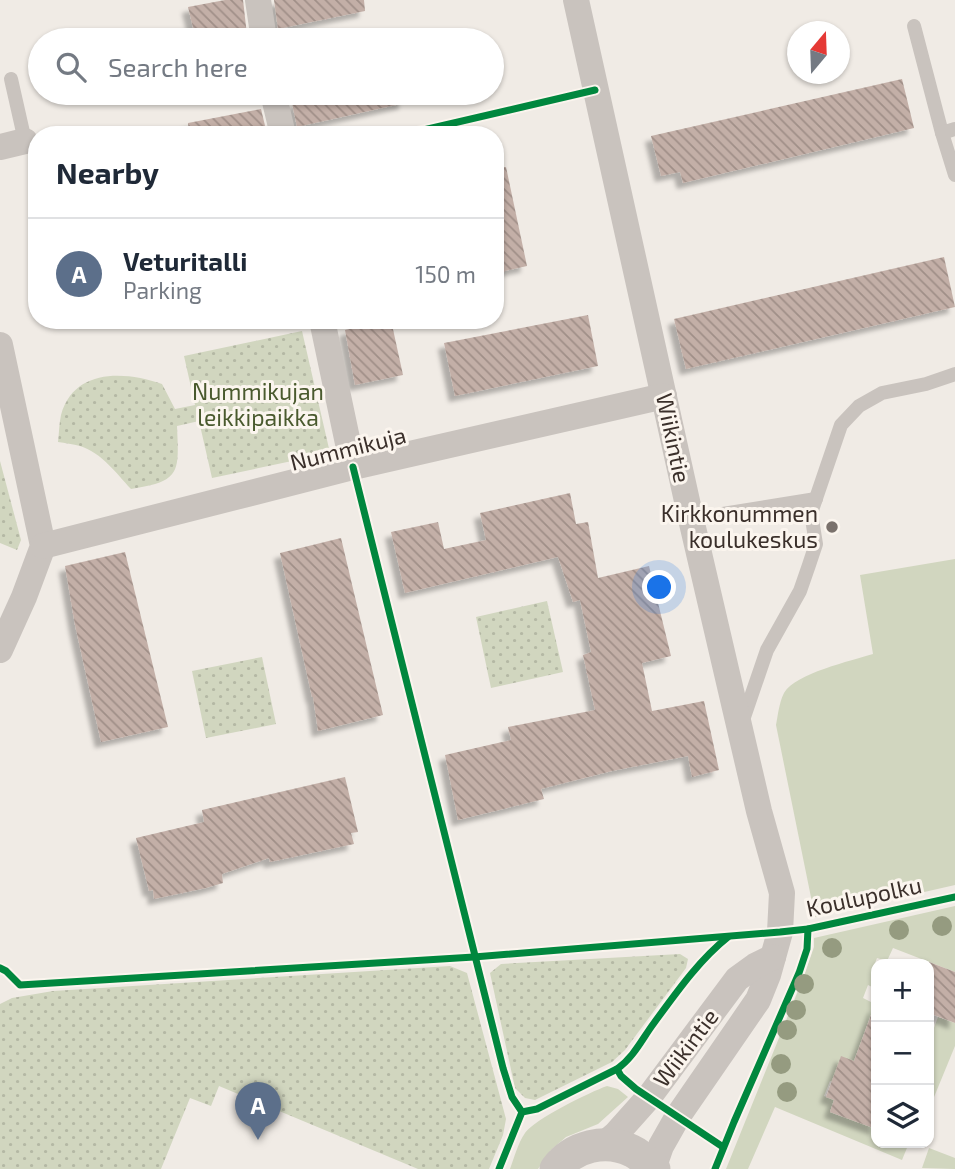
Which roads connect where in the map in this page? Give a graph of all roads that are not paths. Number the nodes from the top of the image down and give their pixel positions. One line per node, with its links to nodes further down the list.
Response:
1 (258, 0): 4 (street)
2 (576, 0): 14 (street, Wiikintie)
3 (914, 26): 8 (lane)
4 (262, 28)
5 (11, 79): 9 (lane)
6 (277, 105): 7 (street)
7 (281, 126)
8 (948, 131): 10 (lane)
9 (12, 144)
10 (955, 175)
11 (324, 329): 15 (street)
12 (0, 345): 18 (street)
13 (955, 374): 16 (lane)
14 (664, 396): 15 (street, Nummikuja); 17 (street, Wiikintie)
15 (353, 467): 18 (street, Nummikuja)
16 (816, 499): 17 (lane); 20 (lane)
17 (691, 519): 20 (street, Wiikintie)
18 (43, 546): 19 (street)
19 (0, 650)
20 (740, 730): 21 (street, Wiikintie)
21 (773, 957): 22 (street, Wiikintie); 24 (street, Wiikintie)
22 (603, 1145): 23 (street); 24 (street)
23 (556, 1169)
24 (654, 1169)

